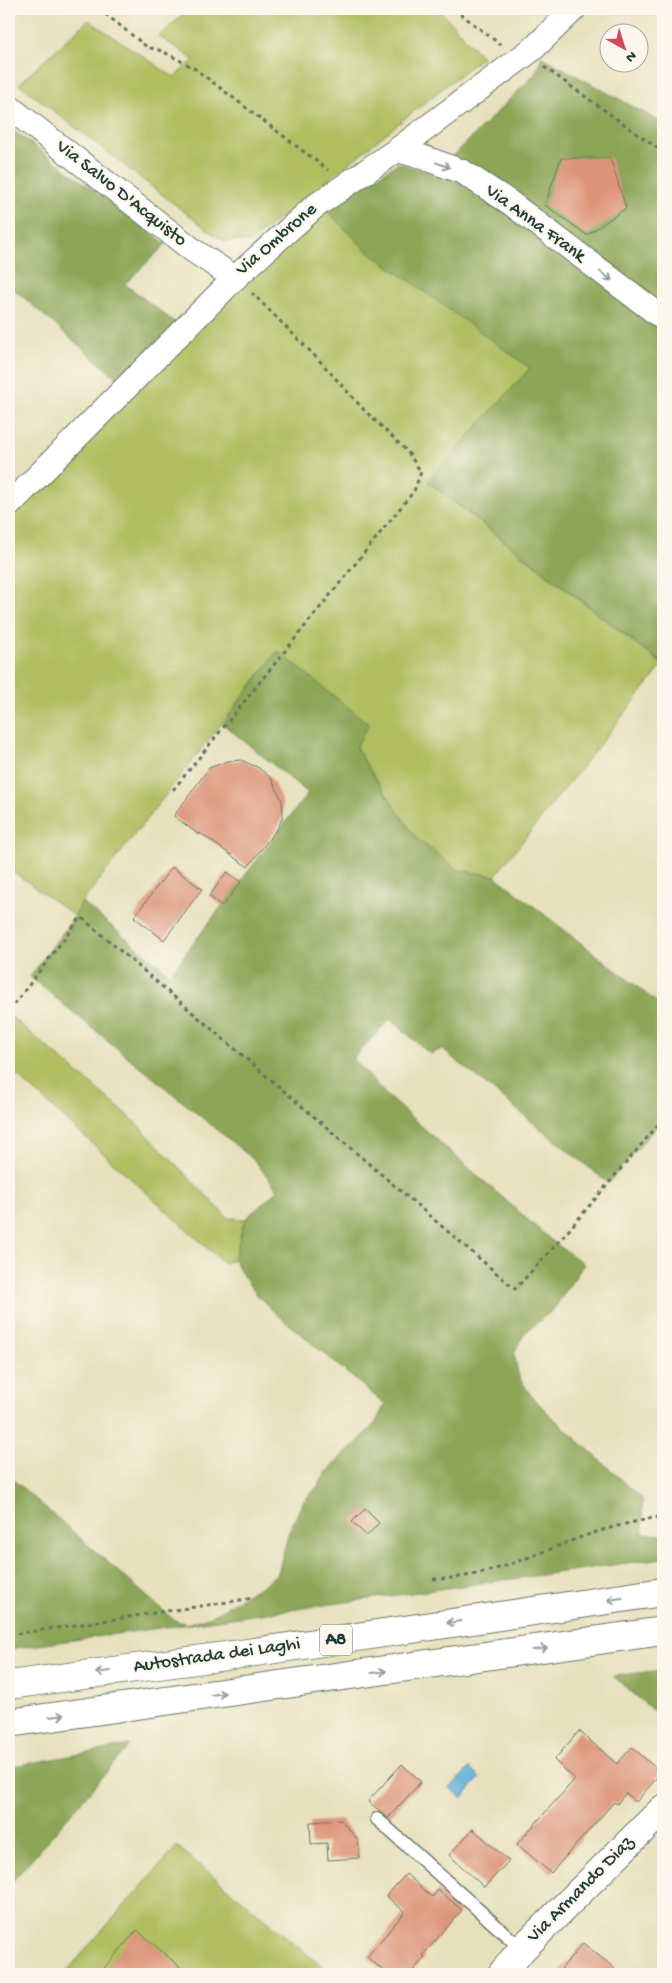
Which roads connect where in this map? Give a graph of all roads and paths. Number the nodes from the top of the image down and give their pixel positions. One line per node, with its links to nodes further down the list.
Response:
1 (100, 9): 8 (path)
2 (454, 9): 4 (path)
3 (574, 9): 4 (street, Via Ombrone)
4 (519, 59): 6 (street, Via Ombrone); 7 (path)
5 (9, 107): 9 (street, Via Salvo D'Acquisto)
6 (397, 150): 8 (street, Via Ombrone); 10 (street, Via Anna Frank, one-way to 10)
7 (663, 152)
8 (346, 184): 9 (street, Via Ombrone)
9 (235, 278): 11 (street, Via Ombrone); 12 (path)
10 (663, 318)
11 (9, 505)
12 (173, 790)
13 (9, 1011): 14 (path)
14 (663, 1119)
15 (663, 1516): 16 (path)
16 (433, 1579)
17 (663, 1592): 21 (main road, Autostrada dei Laghi / A8, one-way to 21)
18 (254, 1598): 20 (path)
19 (663, 1631): 22 (main road, Autostrada dei Laghi / A8, one-way to 19)
20 (9, 1635)
21 (9, 1685)
22 (9, 1723)
23 (663, 1809): 26 (main road, Via Armando Diaz)
24 (377, 1819): 27 (lane)
25 (663, 1823): 26 (street)
26 (636, 1836): 27 (main road, Via Armando Diaz)
27 (522, 1949): 28 (main road, Via Armando Diaz)
28 (502, 1974)

